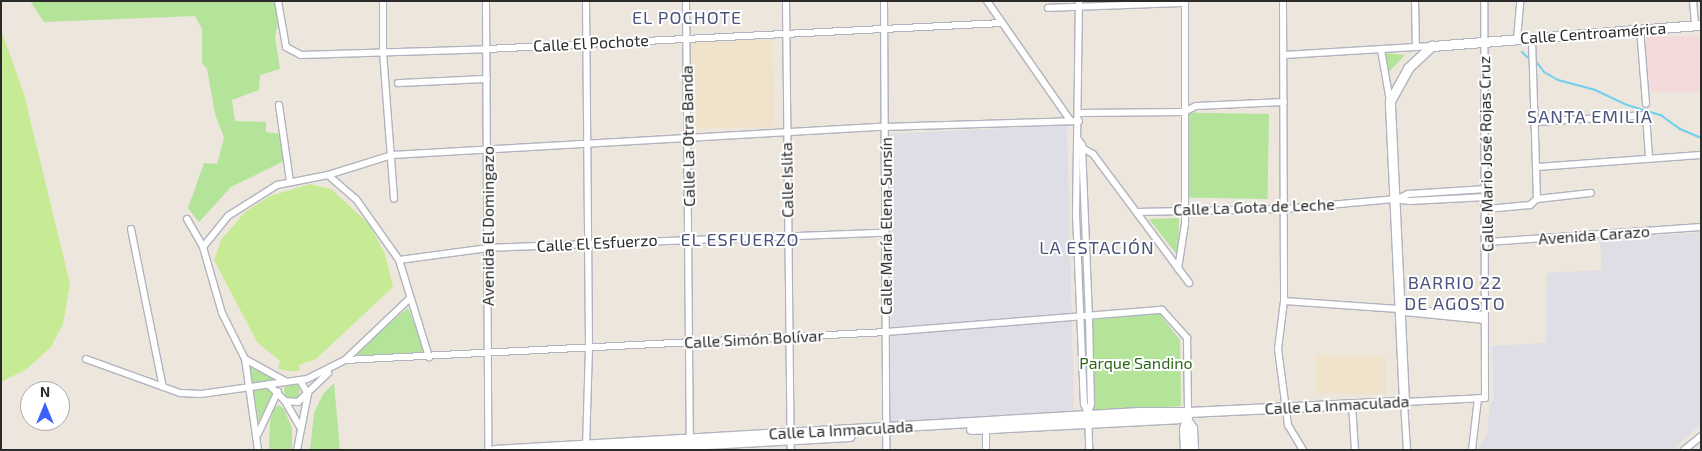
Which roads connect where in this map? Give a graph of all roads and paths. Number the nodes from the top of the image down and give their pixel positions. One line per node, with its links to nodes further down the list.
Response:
1 (278, 1): 31 (street, Calle El Pochote)
2 (383, 1): 31 (street)
3 (486, 1): 29 (street, Avenida El Domingazo)
4 (586, 1): 26 (street)
5 (686, 1): 22 (street, Calle La Otra Banda)
6 (786, 1): 21 (street, Calle Islita)
7 (884, 1): 20 (street, Calle María Elena Sunsín)
8 (987, 1): 17 (street)
9 (1283, 1): 32 (street)
10 (1415, 1): 28 (street)
11 (1484, 1): 25 (street, Calle Mario José Rojas Cruz)
12 (1520, 1): 24 (street)
13 (1693, 1): 18 (street)
14 (1185, 2): 15 (street); 39 (street)
15 (1079, 4): 16 (street); 40 (street)
16 (1048, 8)
17 (1002, 23): 20 (street, Calle El Pochote); 41 (street)
18 (1698, 25): 19 (main road, Calle Centroamérica)
19 (1640, 29): 23 (main road, Calle Centroamérica); 37 (street)
20 (884, 30): 21 (street, Calle El Pochote); 44 (street, Calle María Elena Sunsín)
21 (787, 32): 22 (street, Calle El Pochote); 45 (street, Calle Islita)
22 (686, 38): 26 (street, Calle El Pochote); 46 (street, Calle La Otra Banda)
23 (1532, 38): 24 (main road, Calle Centroamérica); 43 (street)
24 (1517, 39): 25 (main road, Calle Centroamérica)
25 (1485, 41): 27 (main road, Calle Centroamérica); 56 (street, Calle Mario José Rojas Cruz)
26 (586, 43): 29 (street, Calle El Pochote); 47 (street)
27 (1432, 46): 28 (street); 35 (main road)
28 (1416, 47): 30 (street)
29 (486, 50): 31 (street, Calle El Pochote); 33 (street, Avenida El Domingazo)
30 (1381, 50): 32 (street); 35 (street)
31 (383, 52): 50 (street)
32 (1284, 55): 36 (street)
33 (487, 79): 34 (street); 49 (street, Avenida El Domingazo)
34 (398, 83)
35 (1390, 101): 59 (main road)
36 (1284, 102): 39 (street); 63 (street)
37 (1646, 104)
38 (279, 105): 55 (street)
39 (1184, 112): 40 (street); 62 (street)
40 (1079, 113): 42 (street)
41 (1070, 120): 42 (street); 44 (street)
42 (1078, 121): 48 (street)
43 (1536, 122): 52 (street); 53 (street)
44 (885, 127): 45 (street); 71 (street, Calle María Elena Sunsín)
45 (786, 133): 46 (street); 72 (street, Calle Islita)
46 (689, 139): 47 (street); 73 (street, Calle La Otra Banda)
47 (588, 144): 49 (street); 75 (street)
48 (1079, 146): 65 (street); 66 (street); 67 (street)
49 (487, 150): 50 (street); 77 (street, Avenida El Domingazo)
50 (392, 155): 54 (street); 60 (street)
51 (1701, 155): 52 (street)
52 (1649, 157): 53 (street)
53 (1537, 167): 61 (street)
54 (328, 175): 55 (street); 78 (street)
55 (290, 181): 76 (street)
56 (1486, 189): 58 (street, Calle Mario José Rojas Cruz); 59 (street, Calle La Gota de Leche)
57 (1591, 193): 61 (street)
58 (1487, 197): 59 (street, Calle La Gota de Leche); 64 (street, Calle Mario José Rojas Cruz)
59 (1397, 198): 63 (street, Calle La Gota de Leche); 85 (main road)
60 (394, 199)
61 (1537, 199): 64 (street)
62 (1185, 209): 63 (street, Calle La Gota de Leche); 65 (street, Calle La Gota de Leche); 81 (street)
63 (1284, 209): 84 (street)
64 (1487, 209): 74 (street, Calle Mario José Rojas Cruz)
65 (1137, 212): 81 (street)
66 (1076, 214): 67 (street); 80 (street)
67 (1085, 214): 79 (street)
68 (187, 219): 76 (street)
69 (1701, 227): 74 (street, Avenida Carazo)
70 (131, 229): 102 (street)
71 (886, 233): 72 (street, Calle El Esfuerzo); 89 (street, Calle María Elena Sunsín)
72 (788, 235): 73 (street, Calle El Esfuerzo); 90 (street, Calle Islita)
73 (690, 239): 75 (street, Calle El Esfuerzo); 91 (street, Calle La Otra Banda)
74 (1487, 242): 88 (street, Calle Mario José Rojas Cruz)
75 (588, 244): 77 (street, Calle El Esfuerzo); 92 (street)
76 (203, 247): 96 (street)
77 (488, 248): 78 (street, Calle El Esfuerzo); 93 (street, Avenida El Domingazo)
78 (398, 260): 83 (street)
79 (1087, 267): 80 (street); 87 (street)
80 (1078, 268): 86 (street)
81 (1178, 269): 82 (street)
82 (1189, 283)
83 (409, 299): 94 (street); 97 (street)
84 (1284, 301): 85 (street); 111 (street)
85 (1400, 310): 88 (street); 109 (main road)
86 (1079, 318): 87 (street, Calle Simón Bolívar); 89 (street, Calle Simón Bolívar); 112 (street)
87 (1089, 318): 112 (street); 113 (street, Calle Simón Bolívar)
88 (1485, 318): 107 (street, Calle Mario José Rojas Cruz)
89 (886, 332): 90 (street, Calle Simón Bolívar); 116 (street, Calle María Elena Sunsín)
90 (790, 337): 91 (street, Calle Simón Bolívar); 118 (street, Calle Islita)
91 (690, 342): 92 (street, Calle Simón Bolívar); 121 (street, Calle La Otra Banda)
92 (589, 348): 93 (street, Calle Simón Bolívar); 122 (street)
93 (489, 354): 94 (street, Calle Simón Bolívar); 125 (street, Avenida El Domingazo)
94 (429, 357): 97 (street, Calle Simón Bolívar)
95 (86, 359): 102 (street)
96 (245, 359): 100 (street); 103 (street)
97 (345, 360): 98 (street)
98 (332, 368): 99 (street); 105 (street)
99 (300, 380): 100 (street); 105 (street)
100 (286, 382): 101 (street); 104 (street)
101 (268, 384): 103 (street); 104 (street)
102 (163, 387): 103 (street)
103 (249, 387): 117 (street)
104 (277, 392): 108 (street); 117 (street)
105 (308, 394): 108 (street); 115 (street)
106 (1478, 398): 107 (street, Calle La Inmaculada); 109 (street, Calle La Inmaculada); 137 (street)
107 (1486, 398)
108 (285, 401): 115 (street)
109 (1404, 402): 110 (main road, Calle La Inmaculada); 136 (street)
110 (1352, 404): 111 (main road, Calle La Inmaculada); 135 (street)
111 (1287, 408): 113 (main road, Calle La Inmaculada); 134 (street)
112 (1088, 417): 113 (main road, Calle La Inmaculada); 114 (main road, Calle La Inmaculada); 131 (street)
113 (1188, 417): 132 (main road); 133 (main road)
114 (986, 426): 116 (main road, Calle La Inmaculada); 130 (street)
115 (300, 431): 124 (street)
116 (887, 431): 118 (main road, Calle La Inmaculada); 129 (street, Calle María Elena Sunsín)
117 (257, 435): 123 (street)
118 (791, 436): 121 (main road, Calle La Inmaculada); 128 (street, Calle Islita)
119 (1701, 436): 138 (street)
120 (630, 444): 121 (main road, Calle La Inmaculada); 122 (main road, Calle La Inmaculada); 127 (main road, Calle La Inmaculada)
121 (690, 444)
122 (586, 447): 126 (main road, Calle La Inmaculada)
123 (258, 450)
124 (297, 450)
125 (488, 450)
126 (494, 450)
127 (600, 450)
128 (790, 450)
129 (886, 450)
130 (986, 450)
131 (1089, 450)
132 (1185, 450)
133 (1193, 450)
134 (1303, 450)
135 (1355, 450)
136 (1407, 450)
137 (1472, 450)
138 (1684, 450)

